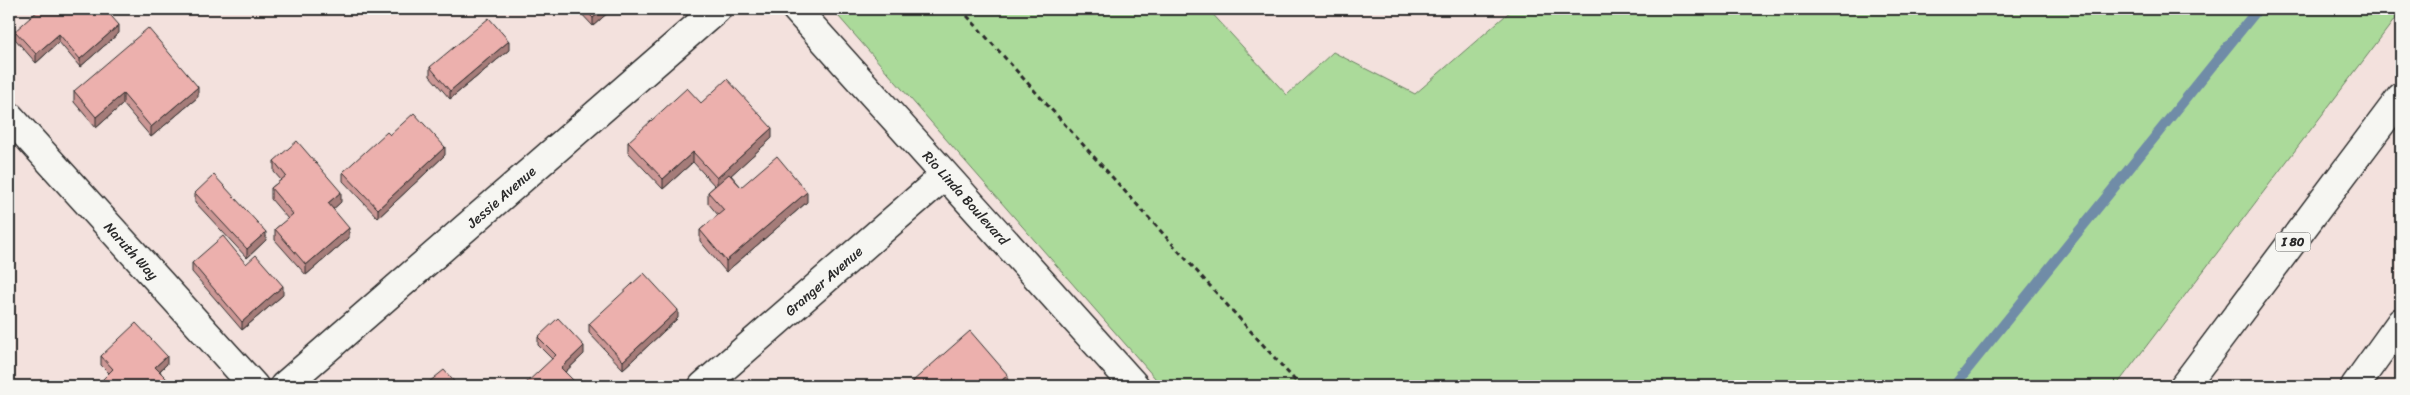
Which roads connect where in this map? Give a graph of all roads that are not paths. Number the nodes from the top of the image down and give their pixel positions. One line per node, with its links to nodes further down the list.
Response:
1 (717, 9): 8 (main road, Jessie Avenue)
2 (796, 9): 5 (main road, Rio Linda Boulevard)
3 (2401, 97): 11 (main road, I 80)
4 (9, 116): 7 (main road, Naruth Way)
5 (944, 176): 9 (main road, Granger Avenue); 10 (main road, Rio Linda Boulevard)
6 (2401, 322): 12 (main road)
7 (254, 386)
8 (284, 386)
9 (703, 386)
10 (1135, 386)
11 (2184, 386)
12 (2355, 386)

